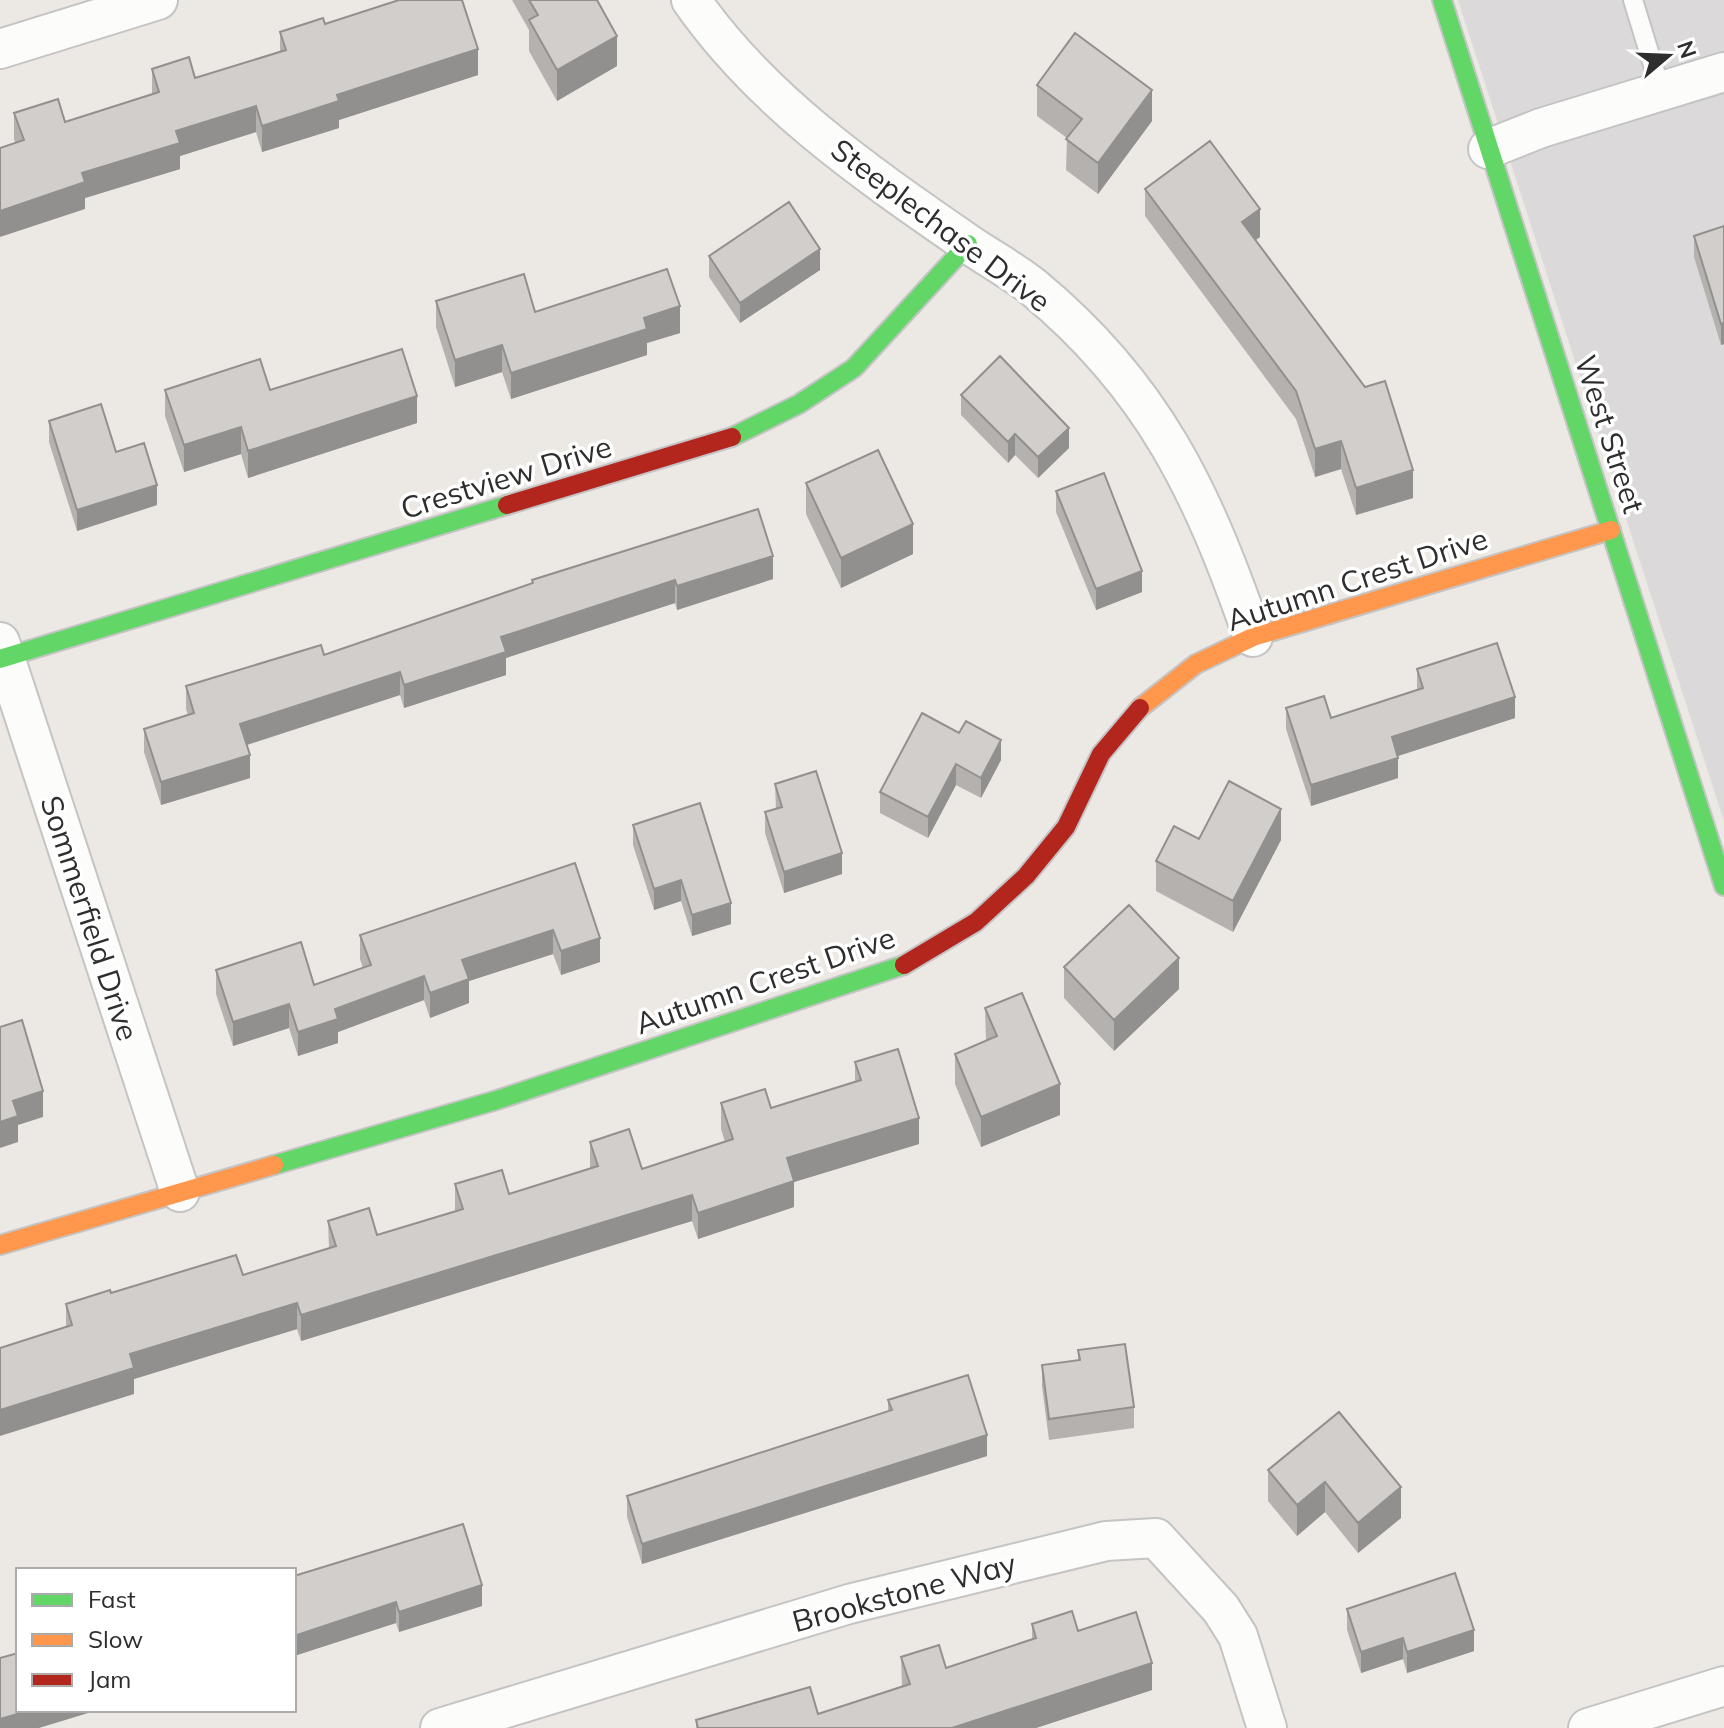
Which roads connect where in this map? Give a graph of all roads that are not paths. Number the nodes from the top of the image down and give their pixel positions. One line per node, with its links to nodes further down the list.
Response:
1 (158, 0): 5 (street)
2 (691, 0): 9 (street, Steeplechase Drive)
3 (1442, 0): 8 (street, West Street)
4 (1633, 0): 7 (lane)
5 (0, 49)
6 (1724, 72): 7 (street)
7 (1661, 91): 8 (street)
8 (1488, 149): 10 (street, West Street)
9 (968, 244): 11 (street, Steeplechase Drive); 12 (street, Crestview Drive)
10 (1611, 530): 11 (street, Autumn Crest Drive); 13 (street, West Street)
11 (1253, 637): 14 (street, Autumn Crest Drive)
12 (2, 653): 14 (street, Sommerfield Drive)
13 (1724, 886)
14 (180, 1192): 15 (street, Autumn Crest Drive)
15 (0, 1245)
16 (1724, 1686): 19 (street)
17 (440, 1728): 18 (street, Brookstone Way)
18 (1267, 1728)
19 (1588, 1728)

